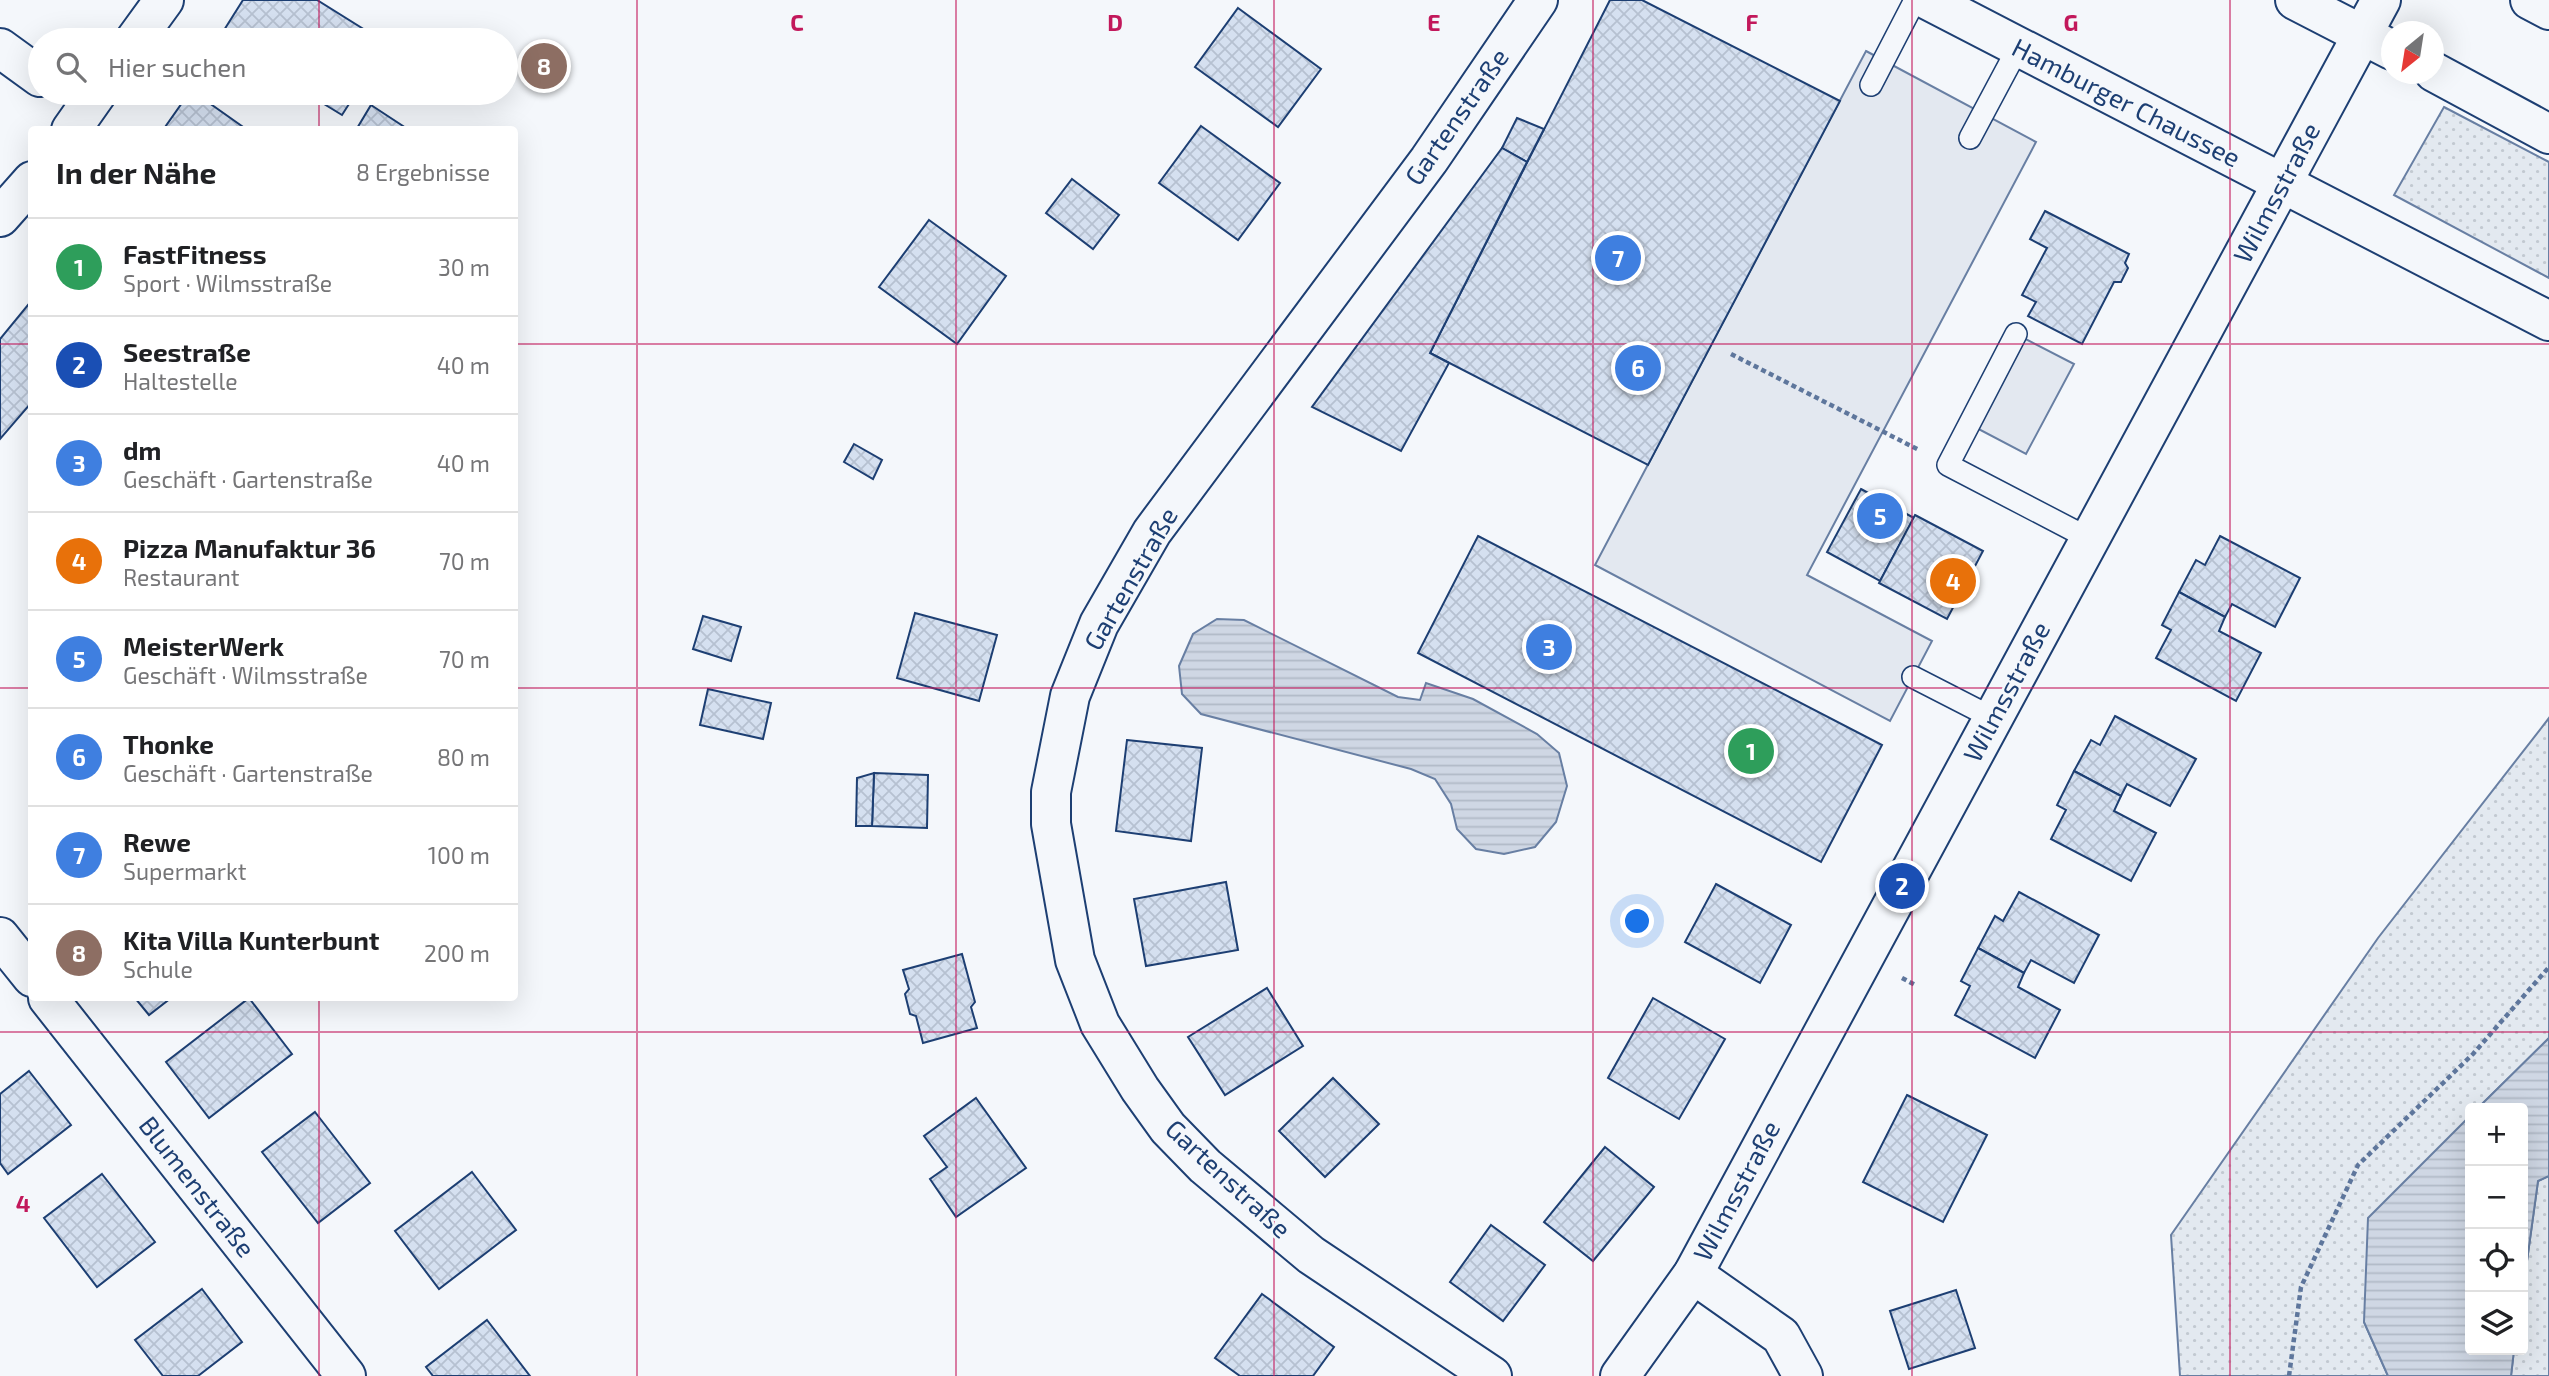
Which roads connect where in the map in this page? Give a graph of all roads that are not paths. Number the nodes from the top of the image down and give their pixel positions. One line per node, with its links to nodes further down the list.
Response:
1 (164, 0): 9 (main road)
2 (1538, 0): 31 (main road, Gartenstraße)
3 (1915, 0): 15 (lane)
4 (1928, 0): 12 (main road, Hamburger Chaussee)
5 (2295, 0): 10 (main road)
6 (2381, 0): 10 (main road, Wilmsstraße)
7 (2530, 0): 8 (main road)
8 (2549, 10)
9 (144, 28)
10 (2377, 42): 18 (main road, Wilmsstraße)
11 (0, 48): 13 (main road)
12 (2018, 48): 17 (lane); 18 (main road, Hamburger Chaussee)
13 (28, 68)
14 (2444, 77): 16 (main road)
15 (1871, 85)
16 (2549, 134)
17 (1970, 138)
18 (2282, 183): 21 (main road, Hamburger Chaussee); 23 (main road, Wilmsstraße)
19 (28, 186): 20 (main road)
20 (0, 217)
21 (2549, 321)
22 (2016, 334): 23 (lane)
23 (2090, 539): 25 (main road, Wilmsstraße)
24 (1913, 677): 25 (lane)
25 (1993, 718): 29 (main road, Wilmsstraße)
26 (0, 937): 27 (main road)
27 (28, 972)
28 (50, 1001): 30 (main road, Blumenstraße)
29 (1693, 1274): 32 (main road, Wilmsstraße); 33 (main road)
30 (346, 1376)
31 (1492, 1376)
32 (1620, 1376)
33 (1803, 1376)

